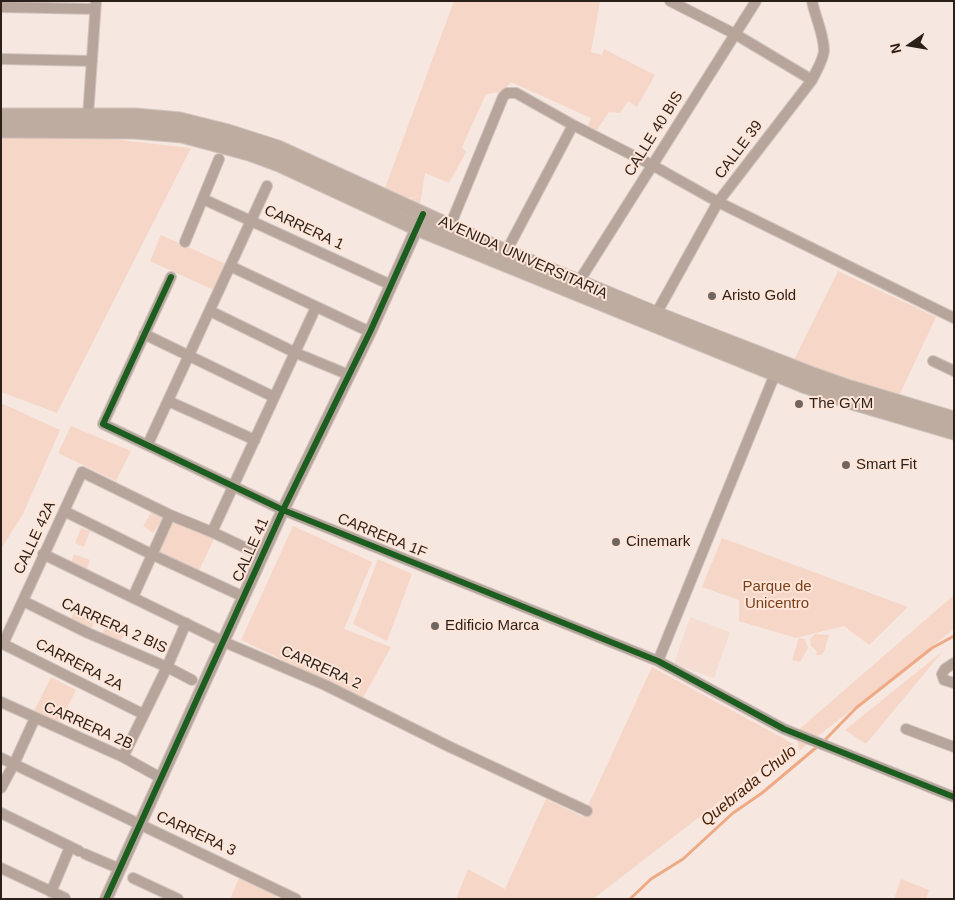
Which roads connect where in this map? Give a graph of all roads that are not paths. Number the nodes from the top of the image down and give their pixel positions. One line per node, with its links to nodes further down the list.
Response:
1 (670, 1): 6 (street)
2 (756, 1): 6 (street, CALLE 40 BIS)
3 (812, 1): 9 (street, CALLE 39)
4 (96, 5): 5 (street); 8 (street)
5 (1, 6)
6 (735, 34): 9 (street); 15 (street, CALLE 40 BIS)
7 (1, 59): 8 (street)
8 (92, 61): 11 (street)
9 (812, 80): 18 (street, CALLE 39)
10 (1, 116): 11 (main road, AVENIDA UNIVERSITARIA)
11 (88, 116): 19 (main road, AVENIDA UNIVERSITARIA)
12 (573, 125): 15 (street); 21 (street); 24 (street)
13 (1, 130): 22 (main road, AVENIDA UNIVERSITARIA)
14 (219, 159): 17 (street)
15 (652, 165): 18 (street); 27 (street, CALLE 40 BIS)
16 (267, 186): 20 (street)
17 (203, 199): 20 (street, CARRERA 1); 23 (street)
18 (718, 202): 31 (street, CALLE 39); 32 (street)
19 (423, 214): 21 (main road, AVENIDA UNIVERSITARIA); 22 (street, CALLE 41)
20 (252, 221): 25 (street); 28 (street, CARRERA 1)
21 (450, 226): 24 (main road, AVENIDA UNIVERSITARIA)
22 (417, 228): 28 (street, CALLE 41); 39 (main road, AVENIDA UNIVERSITARIA)
23 (185, 242)
24 (506, 252): 27 (main road, AVENIDA UNIVERSITARIA)
25 (230, 266): 29 (street); 30 (street)
26 (171, 277): 34 (street)
27 (578, 283): 31 (main road, AVENIDA UNIVERSITARIA)
28 (391, 285): 33 (street, CALLE 41)
29 (316, 307): 33 (street); 35 (street)
30 (210, 311): 35 (street); 36 (street)
31 (656, 314): 43 (main road, AVENIDA UNIVERSITARIA)
32 (954, 318)
33 (370, 332): 40 (street, CALLE 41)
34 (144, 334): 36 (street); 46 (street, CARRERA 1F)
35 (296, 353): 40 (street); 41 (street)
36 (188, 356): 41 (street); 42 (street)
37 (933, 361): 38 (street)
38 (954, 370)
39 (775, 374): 44 (main road, AVENIDA UNIVERSITARIA); 61 (street)
40 (349, 375): 48 (street, CALLE 41)
41 (274, 397): 45 (street)
42 (168, 401): 45 (street); 46 (street)
43 (954, 419)
44 (954, 432)
45 (255, 440): 47 (street)
46 (148, 444): 47 (street, CARRERA 1F)
47 (233, 487): 48 (street, CARRERA 1F); 51 (street)
48 (283, 510): 54 (street, CALLE 41); 61 (street, CARRERA 1F)
49 (64, 511): 50 (street, CALLE 42A); 52 (street, CALLE 42A); 53 (street)
50 (170, 515): 51 (street); 53 (street)
51 (212, 532): 54 (street)
52 (43, 554): 55 (street, CARRERA 2); 57 (street, CALLE 42A)
53 (153, 555): 55 (street); 56 (street)
54 (263, 556): 56 (street, CALLE 41)
55 (133, 597): 58 (street, CARRERA 2)
56 (244, 597): 59 (street, CALLE 41)
57 (23, 602): 60 (street, CALLE 42A); 63 (street, CARRERA 2 BIS)
58 (186, 623): 59 (street, CARRERA 2); 63 (street)
59 (224, 642): 74 (street, CALLE 41); 77 (street, CARRERA 2)
60 (2, 643): 67 (street, CARRERA 2A)
61 (658, 661): 76 (street, CARRERA 1F)
62 (954, 663): 65 (street)
63 (167, 667): 64 (street, CARRERA 2 BIS); 67 (street)
64 (192, 680)
65 (954, 683)
66 (1, 702): 68 (street, CARRERA 2B)
67 (143, 714): 71 (street)
68 (35, 718): 71 (street, CARRERA 2B); 73 (street)
69 (906, 729): 70 (street)
70 (954, 747)
71 (123, 757): 74 (street, CARRERA 2B)
72 (1, 758): 73 (street, CARRERA 3)
73 (14, 764): 75 (street); 79 (street, CARRERA 3)
74 (162, 778): 79 (street, CALLE 41)
75 (1, 788)
76 (954, 797)
77 (587, 811)
78 (1, 813): 80 (street)
79 (140, 825): 82 (street, CALLE 41); 88 (street, CARRERA 3)
80 (78, 851): 82 (street); 84 (street)
81 (1, 868): 84 (street)
82 (120, 870): 86 (street, CALLE 41)
83 (133, 878): 87 (street)
84 (51, 892): 85 (street)
85 (64, 898)
86 (106, 899)
87 (178, 899)
88 (296, 899)

